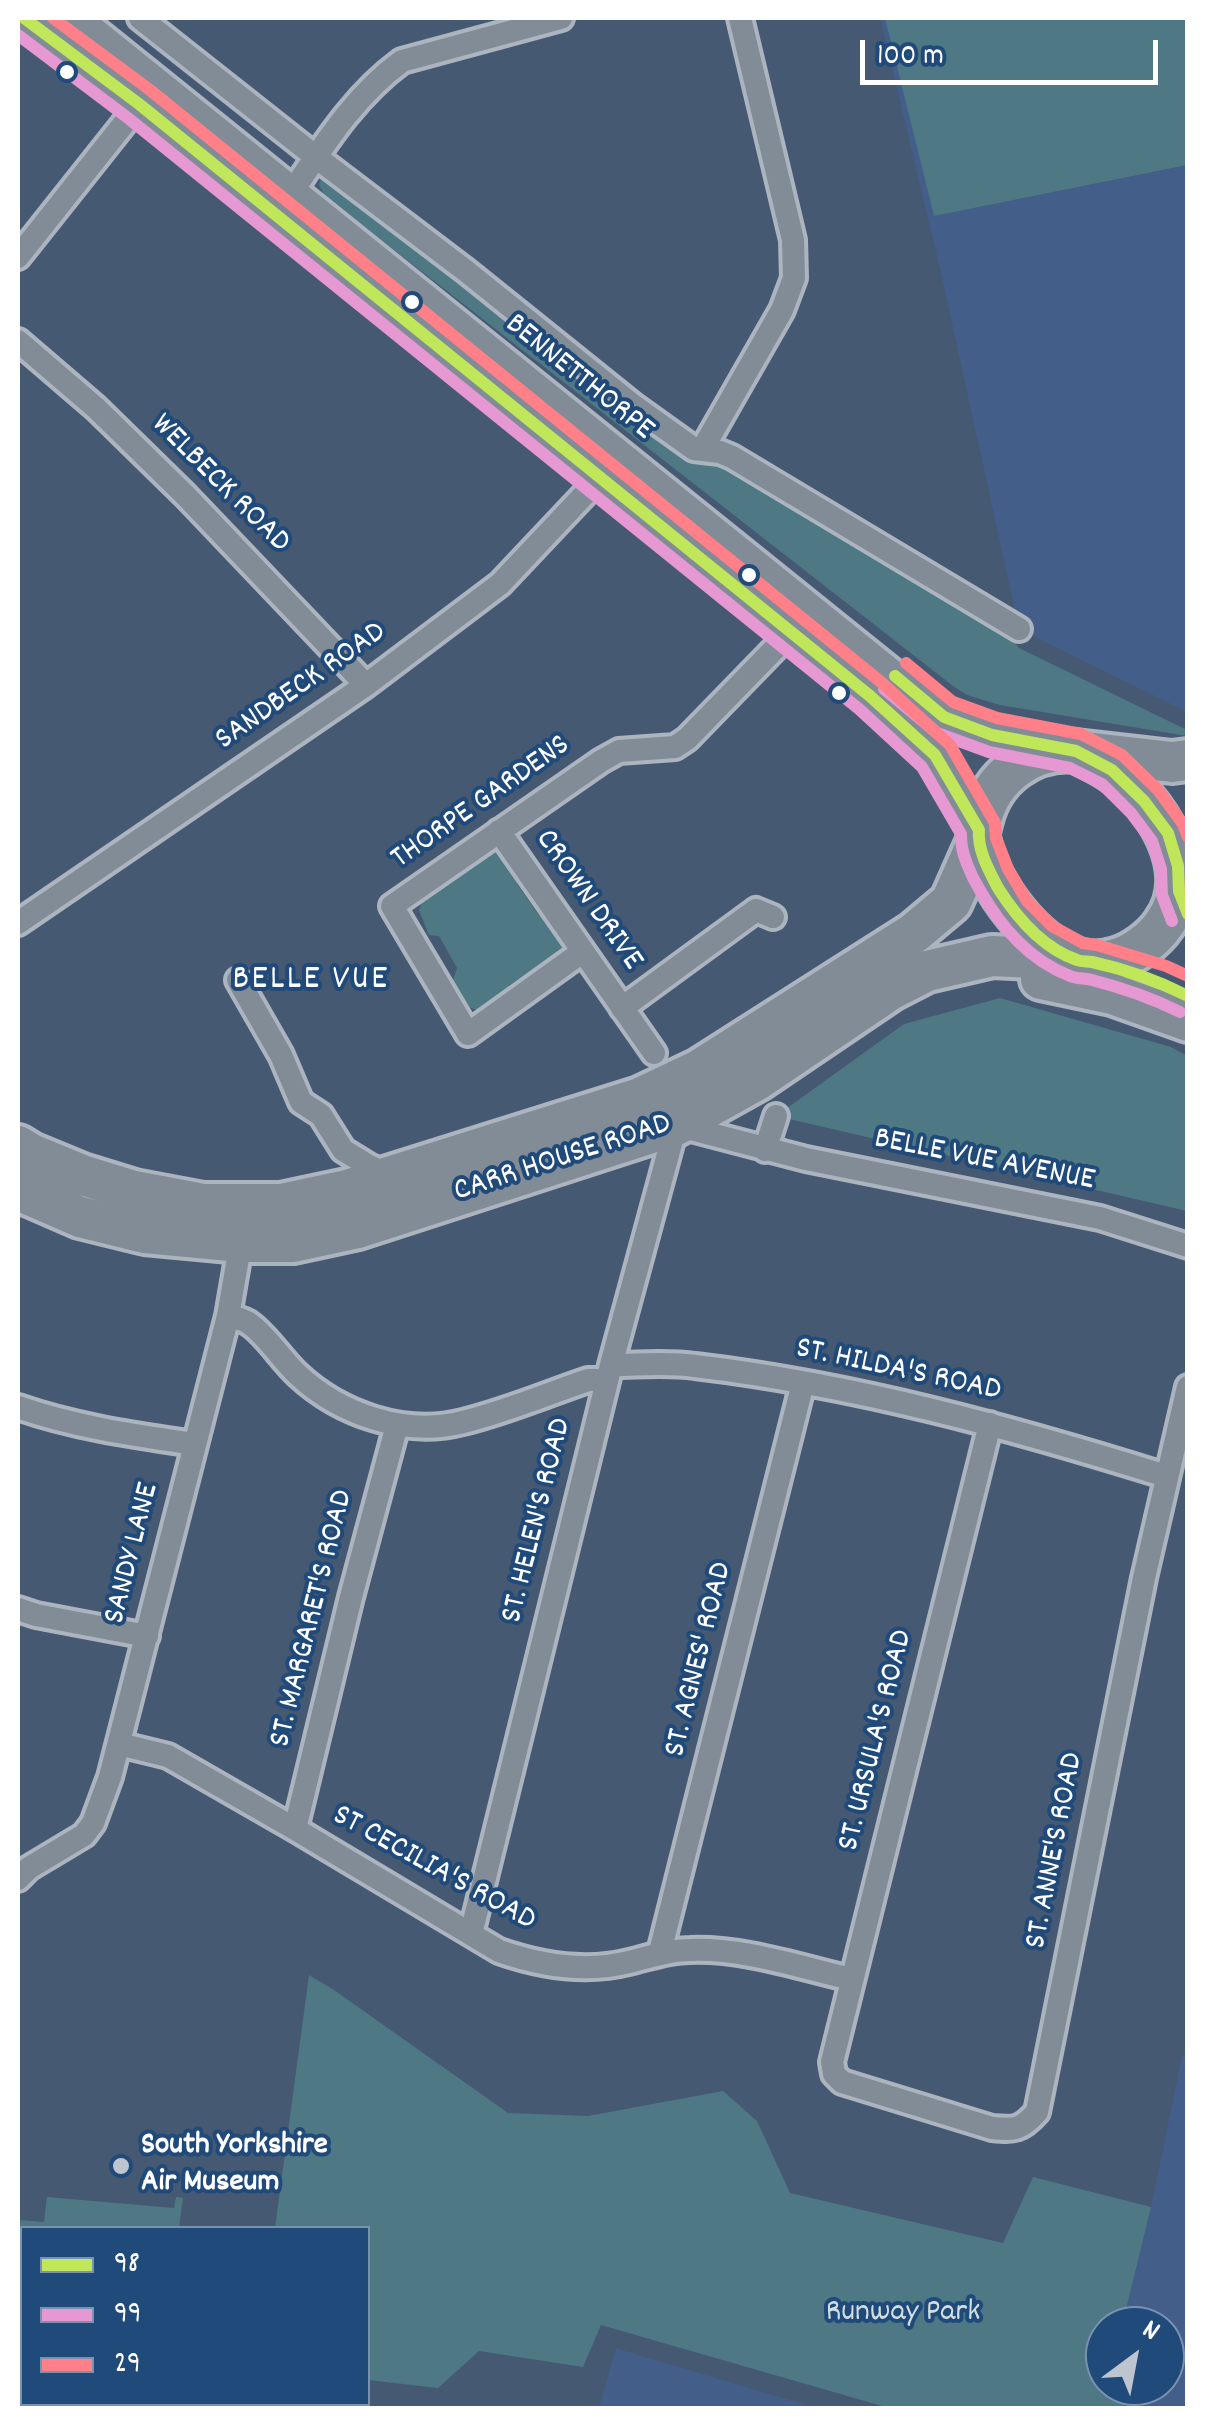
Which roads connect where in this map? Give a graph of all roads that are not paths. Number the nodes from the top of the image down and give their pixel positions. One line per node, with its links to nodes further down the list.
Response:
1 (75, 18): 6 (street, BENNETTHORPE)
2 (140, 18): 7 (street, BENNETTHORPE)
3 (561, 18): 7 (street)
4 (740, 18): 11 (street)
5 (42, 23): 6 (street, BENNETTHORPE)
6 (148, 94): 8 (street, BENNETTHORPE); 9 (street)
7 (316, 157): 8 (street); 11 (street, BENNETTHORPE)
8 (284, 204): 12 (street, BENNETTHORPE); 16 (street, BENNETTHORPE)
9 (18, 257)
10 (18, 341): 15 (street, WELBECK ROAD)
11 (702, 450): 13 (street, BENNETTHORPE)
12 (600, 478): 14 (street, BENNETTHORPE); 15 (street, SANDBECK ROAD)
13 (1019, 630)
14 (791, 632): 18 (street, THORPE GARDENS); 19 (street, BENNETTHORPE)
15 (366, 686): 22 (street, SANDBECK ROAD)
16 (1068, 750): 17 (highway); 19 (highway); 20 (highway)
17 (1188, 760)
18 (498, 832): 23 (street, CROWN DRIVE); 23 (street, THORPE GARDENS)
19 (978, 835): 24 (highway); 31 (highway, CARR HOUSE ROAD)
20 (1183, 876): 24 (highway)
21 (773, 917): 28 (street, CROWN DRIVE)
22 (18, 922)
23 (582, 952): 28 (street, CROWN DRIVE)
24 (1084, 961): 25 (highway, CARR HOUSE ROAD); 27 (highway)
25 (953, 964): 29 (highway); 33 (highway, CARR HOUSE ROAD)
26 (238, 980): 35 (street)
27 (1188, 996)
28 (622, 1008): 30 (street, CROWN DRIVE)
29 (1188, 1021)
30 (654, 1053)
31 (640, 1098): 33 (street); 37 (highway, CARR HOUSE ROAD)
32 (776, 1116): 36 (street)
33 (676, 1125): 36 (street, BELLE VUE AVENUE); 40 (highway, CARR HOUSE ROAD); 43 (street, ST. HELEN'S ROAD)
34 (18, 1146): 40 (highway, CARR HOUSE ROAD)
35 (343, 1150): 37 (street); 39 (street)
36 (766, 1150): 41 (street, BELLE VUE AVENUE)
37 (391, 1176): 39 (highway, CARR HOUSE ROAD)
38 (18, 1190): 40 (highway, CARR HOUSE ROAD)
39 (325, 1195): 40 (highway, CARR HOUSE ROAD)
40 (243, 1224): 42 (street, SANDY LANE)
41 (1188, 1246)
42 (228, 1316): 48 (street, ST. HILDA'S ROAD); 49 (street, SANDY LANE)
43 (609, 1372): 44 (street, ST. HILDA'S ROAD); 48 (street, ST. HILDA'S ROAD); 56 (street, ST. HELEN'S ROAD)
44 (803, 1383): 47 (street, ST. HILDA'S ROAD); 57 (street, ST. AGNES' ROAD)
45 (1188, 1387): 50 (street, ST. ANNE'S ROAD)
46 (18, 1407): 49 (street)
47 (990, 1424): 50 (street, ST. HILDA'S ROAD); 58 (street, ST. URSULA'S ROAD)
48 (397, 1425): 54 (street, ST. MARGARET'S ROAD)
49 (195, 1444): 52 (street, SANDY LANE)
50 (1166, 1476): 59 (street, ST. ANNE'S ROAD)
51 (18, 1609): 52 (street)
52 (147, 1636): 53 (street, SANDY LANE)
53 (119, 1744): 54 (street, ST CECILIA'S ROAD); 55 (street, SANDY LANE)
54 (295, 1829): 56 (street, ST CECILIA'S ROAD)
55 (18, 1879)
56 (471, 1934): 57 (street, ST CECILIA'S ROAD)
57 (660, 1952): 58 (street, ST CECILIA'S ROAD)
58 (851, 1979): 59 (street, ST. URSULA'S ROAD)
59 (834, 2074)

